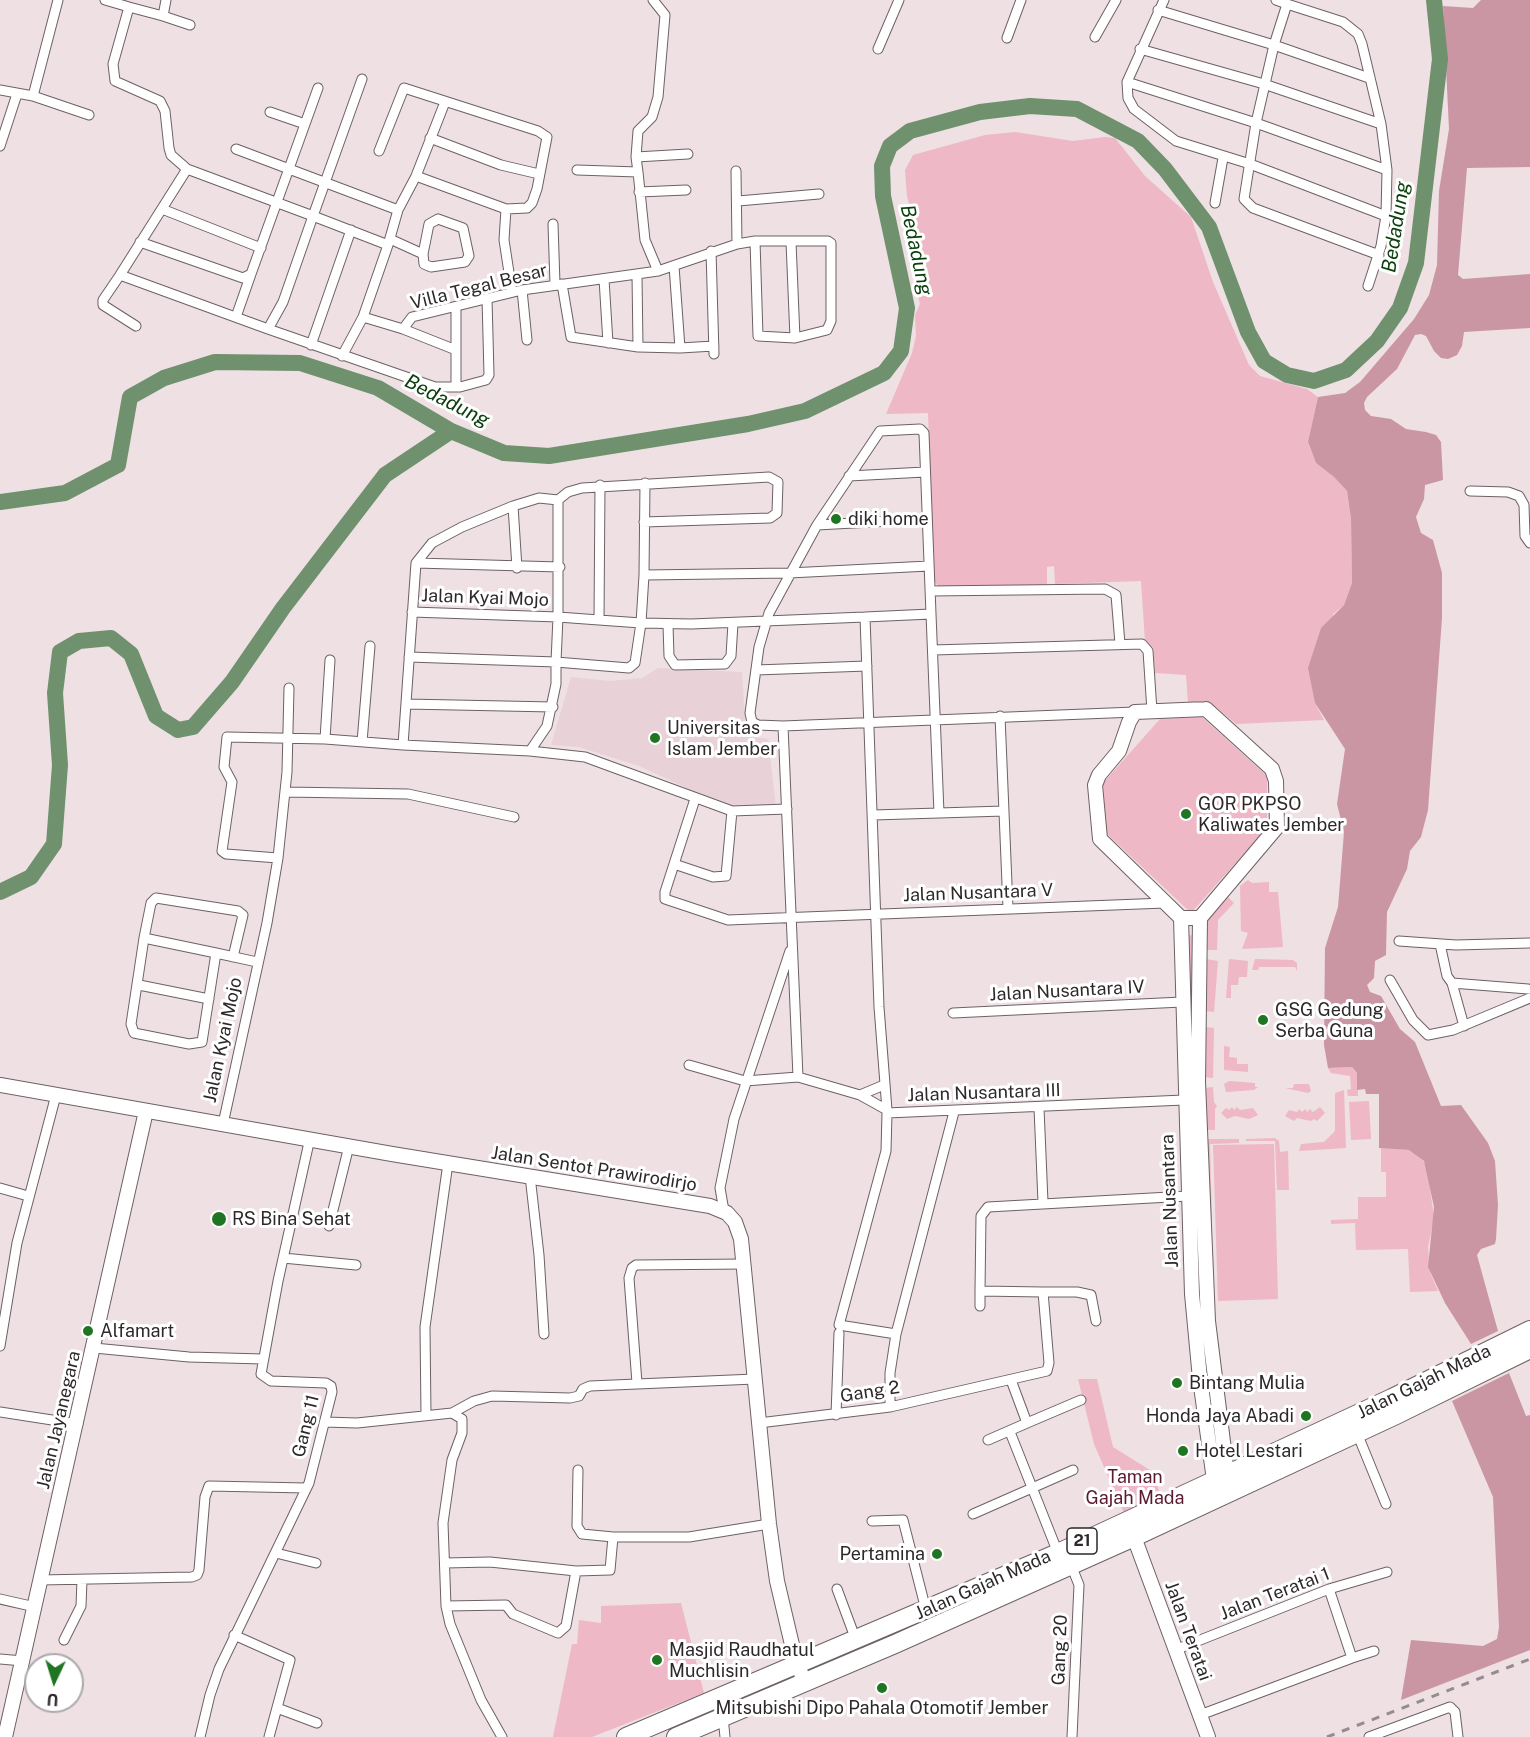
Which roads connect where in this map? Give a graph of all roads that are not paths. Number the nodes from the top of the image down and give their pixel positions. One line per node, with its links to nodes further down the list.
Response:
1 (58, 0): 27 (street)
2 (105, 0): 11 (street)
3 (166, 0): 13 (street)
4 (653, 0): 39 (street)
5 (899, 0): 18 (street)
6 (1021, 0): 16 (street)
7 (1116, 0): 15 (street)
8 (1164, 0): 12 (street)
9 (1276, 0): 10 (street)
10 (1287, 4): 17 (street); 20 (street)
11 (129, 7): 13 (street); 42 (street)
12 (1158, 10): 17 (street); 19 (street)
13 (163, 16): 14 (street)
14 (190, 25)
15 (1095, 37)
16 (1007, 38)
17 (1274, 45): 20 (street); 23 (street)
18 (878, 49)
19 (1140, 49): 22 (street); 23 (street)
20 (1369, 78): 33 (street)
21 (362, 79): 50 (street)
22 (1127, 82): 31 (street); 40 (street)
23 (1264, 84): 31 (street); 33 (street)
24 (318, 88): 32 (street)
25 (0, 90): 26 (street)
26 (17, 94): 27 (street); 35 (street)
27 (33, 96): 30 (street)
28 (445, 102): 34 (street); 37 (street); 48 (street)
29 (270, 112): 32 (street)
30 (88, 116)
31 (1256, 123): 41 (street); 45 (street)
32 (305, 124): 43 (street)
33 (1381, 124): 45 (street)
34 (430, 138): 48 (street); 49 (street)
35 (0, 146)
36 (236, 149): 43 (street)
37 (379, 151)
38 (688, 154): 39 (street)
39 (636, 157): 47 (street)
40 (1224, 158): 41 (street); 56 (street)
41 (1250, 164): 61 (street); 72 (street)
42 (187, 169): 55 (street); 57 (street)
43 (290, 169): 50 (street); 55 (street)
44 (577, 170): 47 (street)
45 (1387, 170): 61 (street)
46 (736, 171): 54 (street)
47 (638, 172): 52 (street)
48 (539, 174): 58 (street)
49 (416, 176): 58 (street); 59 (street)
50 (324, 181): 59 (street); 60 (street)
51 (686, 190): 52 (street)
52 (639, 192): 74 (street)
53 (819, 194): 54 (street)
54 (738, 201): 68 (street)
55 (279, 202): 60 (street); 69 (street)
56 (1215, 203)
57 (162, 209): 65 (street); 69 (street)
58 (506, 209): 82 (street)
59 (398, 210): 66 (street)
60 (313, 216): 63 (street); 88 (street)
61 (1386, 216): 72 (street)
62 (553, 224): 79 (street)
63 (351, 230): 66 (street); 93 (street)
64 (755, 241): 67 (street, Villa Tegal Besar); 68 (street, Villa Tegal Besar); 90 (street)
65 (140, 242): 75 (street); 76 (street)
66 (389, 242): 71 (street); 86 (street)
67 (791, 242): 90 (street); 90 (street, Villa Tegal Besar)
68 (737, 244): 70 (street, Villa Tegal Besar)
69 (261, 248): 75 (street)
70 (711, 251): 73 (street, Villa Tegal Besar); 95 (street)
71 (423, 254): 71 (street)
72 (1379, 255): 80 (street)
73 (674, 266): 74 (street, Villa Tegal Besar); 95 (street)
74 (658, 271): 77 (street, Villa Tegal Besar)
75 (251, 274): 85 (street)
76 (120, 275): 85 (street); 87 (street)
77 (637, 275): 78 (street, Villa Tegal Besar); 94 (street)
78 (604, 279): 79 (street, Villa Tegal Besar); 92 (street)
79 (559, 284): 81 (street, Villa Tegal Besar); 92 (street)
80 (1368, 286)
81 (522, 290): 82 (street, Villa Tegal Besar); 91 (street)
82 (512, 292): 83 (street, Villa Tegal Besar)
83 (487, 298): 84 (street, Villa Tegal Besar); 98 (street)
84 (456, 307): 89 (street, Villa Tegal Besar); 96 (street)
85 (236, 317): 88 (street)
86 (363, 317): 89 (street, Villa Tegal Besar); 97 (street)
87 (136, 326)
88 (268, 329): 93 (street)
89 (403, 329): 96 (street)
90 (795, 338)
91 (526, 340)
92 (608, 343): 94 (street)
93 (311, 345): 97 (street)
94 (639, 347): 95 (street)
95 (680, 348)
96 (456, 350): 98 (street)
97 (342, 356): 98 (street)
98 (456, 387)
99 (925, 472): 100 (street); 100 (street); 106 (street)
100 (849, 476): 108 (street)
101 (645, 483): 102 (street, Jalan Kyai Mojo); 107 (street); 107 (street, Jalan Kyai Mojo)
102 (600, 485): 104 (street, Jalan Kyai Mojo); 121 (street)
103 (1470, 491): 109 (street)
104 (558, 500): 105 (street, Jalan Kyai Mojo); 112 (street, Jalan Kyai Mojo)
105 (513, 506): 110 (street, Jalan Kyai Mojo); 113 (street)
106 (927, 519): 108 (street); 111 (street)
107 (644, 522): 115 (street)
108 (817, 525): 114 (street)
109 (1530, 543)
110 (416, 563): 113 (street, Jalan Kyai Mojo); 117 (street, Jalan Kyai Mojo)
111 (929, 566): 114 (street); 116 (street)
112 (560, 567): 113 (street, Jalan Kyai Mojo); 119 (street, Jalan Kyai Mojo)
113 (517, 568)
114 (789, 573): 115 (street); 122 (street)
115 (644, 575): 123 (street)
116 (930, 591): 118 (street); 126 (street)
117 (412, 612): 119 (street, Jalan Kyai Mojo); 129 (street, Jalan Kyai Mojo)
118 (931, 614): 120 (street, Jalan Kyai Mojo); 128 (street)
119 (558, 617): 121 (street, Jalan Kyai Mojo); 131 (street, Jalan Kyai Mojo)
120 (865, 617): 122 (street, Jalan Kyai Mojo); 132 (street)
121 (599, 620): 123 (street, Jalan Kyai Mojo)
122 (766, 620): 124 (street, Jalan Kyai Mojo); 133 (street)
123 (641, 623): 125 (street, Jalan Kyai Mojo); 131 (street)
124 (733, 623): 125 (street, Jalan Kyai Mojo); 125 (street)
125 (668, 625)
126 (1120, 644): 128 (street); 137 (street)
127 (370, 646): 145 (street)
128 (933, 650): 140 (street)
129 (409, 657): 131 (street); 135 (street, Jalan Kyai Mojo)
130 (330, 660): 144 (street)
131 (556, 662): 136 (street, Jalan Kyai Mojo)
132 (867, 666): 133 (street); 141 (street)
133 (756, 670): 142 (street)
134 (289, 688): 143 (street, Jalan Kyai Mojo)
135 (406, 704): 136 (street); 146 (street, Jalan Kyai Mojo)
136 (553, 707): 147 (street, Jalan Kyai Mojo)
137 (1152, 711): 138 (street); 163 (street)
138 (1136, 712): 139 (street); 158 (street)
139 (1000, 716): 140 (street); 152 (street)
140 (936, 718): 141 (street); 153 (street)
141 (869, 721): 142 (street); 154 (street)
142 (783, 726): 150 (street)
143 (289, 738): 144 (street); 148 (street, Jalan Kyai Mojo); 156 (street)
144 (325, 739): 145 (street)
145 (362, 742): 146 (street)
146 (403, 745): 147 (street)
147 (530, 751): 149 (street)
148 (286, 792): 155 (street); 156 (street, Jalan Kyai Mojo)
149 (695, 800): 151 (street); 157 (street)
150 (787, 809): 151 (street); 161 (street)
151 (732, 811): 157 (street)
152 (1004, 811): 153 (street); 159 (street)
153 (939, 813): 154 (street)
154 (873, 815): 160 (street)
155 (514, 817)
156 (278, 858): 171 (street, Jalan Kyai Mojo)
157 (674, 864): 161 (street, Jalan Nusantara V)
158 (1165, 903): 159 (street, Jalan Nusantara V); 162 (street)
159 (1008, 908): 160 (street, Jalan Nusantara V)
160 (877, 913): 161 (street, Jalan Nusantara V); 186 (street)
161 (792, 917): 168 (street)
162 (1181, 918): 163 (street); 177 (street, Jalan Nusantara)
163 (1200, 918): 181 (street, Jalan Nusantara)
164 (144, 938): 169 (street, Jalan Kyai Mojo); 170 (street, Jalan Kyai Mojo); 174 (street, Jalan Kyai Mojo)
165 (1399, 941): 167 (street)
166 (1530, 943): 167 (street)
167 (1440, 944): 173 (street)
168 (792, 946): 183 (street); 184 (street)
169 (216, 953): 170 (street, Jalan Kyai Mojo); 176 (street, Jalan Kyai Mojo)
170 (233, 957): 171 (street, Jalan Kyai Mojo)
171 (257, 962): 194 (street, Jalan Kyai Mojo)
172 (1390, 980): 179 (street)
173 (1452, 983): 175 (street); 179 (street)
174 (139, 985): 176 (street, Jalan Kyai Mojo); 176 (street, Jalan Kyai Mojo)
175 (1529, 991): 179 (street)
176 (209, 999)
177 (1182, 1002): 178 (street, Jalan Nusantara IV); 180 (street, Jalan Nusantara)
178 (953, 1013)
179 (1464, 1026)
180 (1183, 1058): 181 (street); 189 (street, Jalan Nusantara)
181 (1198, 1058): 239 (street, Jalan Nusantara)
182 (689, 1065): 184 (street, Jalan Nusantara III)
183 (798, 1077): 184 (street, Jalan Nusantara III); 188 (street, Jalan Nusantara III)
184 (745, 1081): 200 (street)
185 (0, 1085): 187 (street, Jalan Sentot Prawirodirjo)
186 (884, 1085): 188 (street); 192 (street)
187 (56, 1095): 191 (street, Jalan Sentot Prawirodirjo); 201 (street)
188 (860, 1095): 192 (street, Jalan Nusantara III)
189 (1184, 1100): 190 (street, Jalan Nusantara III); 202 (street, Jalan Nusantara)
190 (1039, 1108): 193 (street, Jalan Nusantara III); 203 (street)
191 (146, 1111): 194 (street, Jalan Sentot Prawirodirjo); 218 (street, Jalan Jayanegara)
192 (887, 1112): 193 (street, Jalan Nusantara III); 216 (street)
193 (954, 1112): 216 (street)
194 (223, 1124): 195 (street, Jalan Sentot Prawirodirjo)
195 (310, 1138): 196 (street, Jalan Sentot Prawirodirjo); 206 (street)
196 (349, 1146): 197 (street, Jalan Sentot Prawirodirjo); 205 (street)
197 (448, 1163): 198 (street, Jalan Sentot Prawirodirjo); 228 (street)
198 (530, 1176): 204 (street, Jalan Sentot Prawirodirjo); 214 (street)
199 (0, 1188): 201 (street)
200 (720, 1188): 204 (street); 204 (street)
201 (28, 1196): 217 (street)
202 (1188, 1196): 203 (street); 239 (street, Jalan Nusantara)
203 (1043, 1202): 209 (street)
204 (717, 1209): 207 (street)
205 (329, 1226)
206 (283, 1258): 208 (street); 220 (street)
207 (745, 1264): 221 (street); 223 (street)
208 (356, 1265)
209 (980, 1291): 210 (street); 211 (street)
210 (1043, 1292): 212 (street); 222 (street, Gang 2)
211 (980, 1306)
212 (1096, 1321)
213 (1530, 1330): 239 (highway, Jalan Gajah Mada / 21)
214 (544, 1334)
215 (839, 1334): 229 (street)
216 (896, 1334): 225 (street)
217 (0, 1346)
218 (94, 1348): 220 (street); 232 (street, Jalan Jayanegara)
219 (1530, 1349): 235 (highway, Jalan Gajah Mada / 21)
220 (263, 1359): 230 (street, Gang 11)
221 (755, 1380): 223 (street); 233 (street)
222 (1011, 1380): 225 (street, Gang 2); 231 (street)
223 (637, 1383): 227 (street)
224 (1080, 1400): 231 (street)
225 (890, 1407): 229 (street, Gang 2)
226 (0, 1412): 232 (street)
227 (452, 1413): 228 (street); 251 (street)
228 (426, 1415): 230 (street)
229 (836, 1415): 233 (street, Gang 2)
230 (325, 1422): 240 (street, Gang 11)
231 (1027, 1423): 234 (street)
232 (78, 1424): 254 (street, Jalan Jayanegara)
233 (759, 1424): 245 (street)
234 (1010, 1432): 236 (street); 241 (street, Gang 20)
235 (1357, 1434): 242 (street); 246 (highway, Jalan Gajah Mada / 21)
236 (988, 1440)
237 (578, 1470): 247 (street)
238 (1073, 1470): 241 (street)
239 (1221, 1477): 249 (highway, Jalan Gajah Mada / 21)
240 (306, 1488): 248 (street, Gang 11); 255 (street)
241 (1031, 1489): 243 (street); 249 (street, Gang 20)
242 (1386, 1504)
243 (973, 1514)
244 (872, 1521): 261 (street)
245 (769, 1524): 247 (street); 270 (street)
246 (1134, 1537): 249 (highway, Jalan Gajah Mada / 21); 265 (street, Jalan Teratai)
247 (613, 1538): 252 (street)
248 (276, 1553): 250 (street); 262 (street, Gang 11)
249 (1064, 1559): 261 (highway, Jalan Gajah Mada / 21); 270 (highway, Jalan Gajah Mada / 21); 282 (street, Gang 20)
250 (316, 1563)
251 (446, 1563): 252 (street); 259 (street)
252 (576, 1571): 259 (street)
253 (1387, 1572): 257 (street, Jalan Teratai 1)
254 (40, 1580): 255 (street); 260 (street, Jalan Jayanegara)
255 (82, 1580): 263 (street)
256 (837, 1589): 264 (street)
257 (1329, 1590): 265 (street, Jalan Teratai 1); 267 (street)
258 (0, 1599): 260 (street)
259 (446, 1606): 279 (street)
260 (35, 1607): 269 (street, Jalan Jayanegara)
261 (926, 1610): 264 (highway, Jalan Gajah Mada / 21)
262 (234, 1635): 271 (street); 277 (street, Gang 11)
263 (64, 1640)
264 (856, 1641): 270 (highway, Jalan Gajah Mada / 21)
265 (1175, 1650): 272 (street, Jalan Teratai)
266 (1374, 1651): 267 (street)
267 (1352, 1658): 272 (street)
268 (0, 1659): 269 (street)
269 (23, 1661): 276 (street, Jalan Jayanegara)
270 (801, 1674): 273 (highway, Jalan Gajah Mada / 21); 280 (highway, Jalan Gajah Mada / 21)
271 (278, 1708): 274 (street); 278 (street)
272 (1200, 1715): 283 (street, Jalan Teratai)
273 (723, 1717): 275 (highway, Jalan Gajah Mada / 21); 281 (street)
274 (317, 1723)
275 (680, 1736)
276 (5, 1737)
277 (200, 1737)
278 (269, 1737)
279 (502, 1737)
280 (626, 1737)
281 (725, 1737)
282 (1072, 1737)
283 (1208, 1737)
284 (1369, 1737): 285 (street)
285 (1458, 1737)

